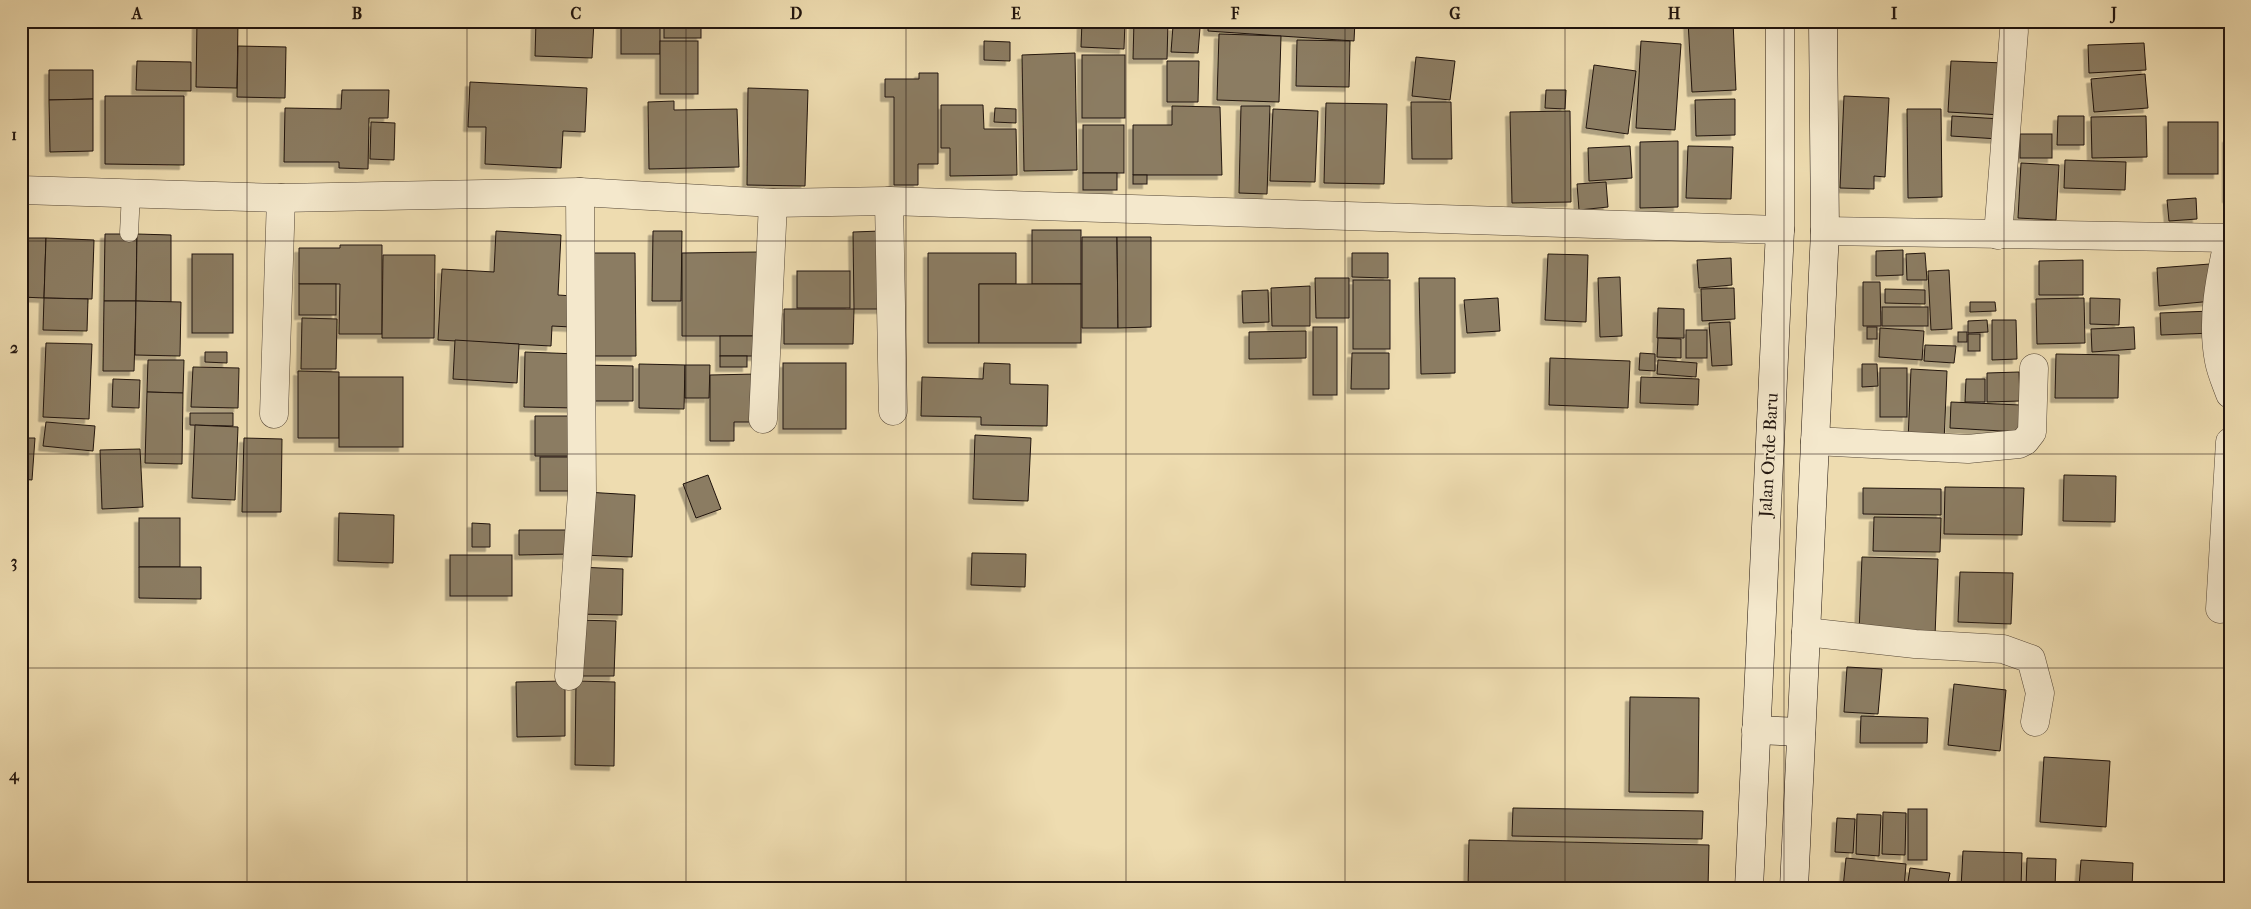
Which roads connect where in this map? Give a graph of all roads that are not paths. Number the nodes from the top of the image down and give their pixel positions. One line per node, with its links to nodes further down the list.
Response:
1 (1780, 21): 10 (street, Jalan Orde Baru)
2 (1824, 21): 11 (street)
3 (2014, 31): 13 (street)
4 (21, 190): 6 (street)
5 (580, 192): 7 (street); 9 (street); 24 (street)
6 (131, 193): 7 (street); 12 (lane)
7 (281, 198): 18 (street)
8 (889, 201): 9 (street); 10 (street); 17 (street)
9 (772, 203): 19 (street)
10 (1780, 230): 26 (street, Jalan Orde Baru)
11 (1824, 231): 13 (street); 20 (street)
12 (129, 233)
13 (1998, 235): 14 (street)
14 (2229, 238): 16 (street)
15 (2034, 368): 20 (street)
16 (2230, 394)
17 (893, 411)
18 (274, 414)
19 (763, 419)
20 (1815, 441): 23 (street)
21 (2230, 442): 22 (street)
22 (2220, 609)
23 (1806, 632): 25 (street); 27 (street)
24 (569, 676)
25 (2035, 722)
26 (1756, 730): 27 (street); 28 (street, Jalan Orde Baru)
27 (1801, 732): 29 (street)
28 (1749, 888)
29 (1794, 888)

